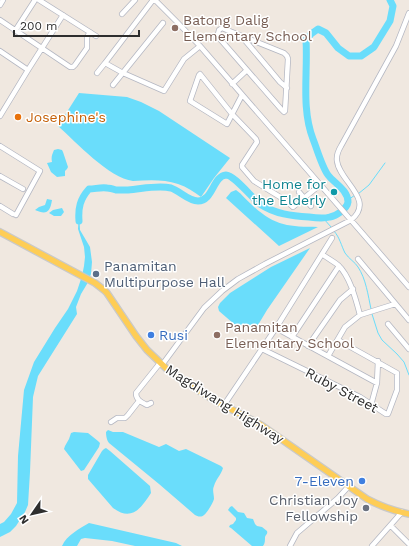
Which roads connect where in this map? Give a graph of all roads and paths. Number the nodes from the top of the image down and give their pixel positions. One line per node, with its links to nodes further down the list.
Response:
1 (3, 0): 6 (street)
2 (35, 0): 12 (street)
3 (39, 0): 9 (street)
4 (135, 0): 8 (street)
5 (154, 0): 16 (street); 19 (street)
6 (0, 5)
7 (409, 12): 38 (street)
8 (122, 14)
9 (63, 15): 13 (street); 17 (street)
10 (0, 20): 12 (street)
11 (163, 23): 23 (street)
12 (15, 31): 17 (street)
13 (90, 32): 14 (street); 17 (street)
14 (96, 36)
15 (243, 37): 21 (street); 26 (street); 26 (street)
16 (200, 46): 23 (street); 24 (street)
17 (42, 48): 20 (street)
18 (0, 52): 20 (street)
19 (105, 63): 22 (street); 23 (street)
20 (28, 70): 29 (street)
21 (248, 70): 24 (street); 26 (street)
22 (97, 73)
23 (123, 73): 25 (street)
24 (232, 84): 27 (street)
25 (113, 85)
26 (287, 88)
27 (242, 95): 28 (street); 32 (street)
28 (232, 114): 28 (street); 35 (street)
29 (0, 116)
30 (0, 146): 36 (street)
31 (0, 176): 33 (street)
32 (320, 185): 35 (street); 38 (street)
33 (23, 189)
34 (299, 192): 35 (street)
35 (304, 198): 37 (street)
36 (0, 206)
37 (311, 206)
38 (351, 220): 44 (street); 58 (street)
39 (0, 232): 58 (main road, Magdiwang Highway)
40 (332, 238): 41 (street)
41 (322, 254): 43 (street); 50 (street)
42 (358, 259): 46 (street)
43 (339, 266): 45 (street); 51 (street)
44 (409, 287)
45 (353, 289): 47 (street); 53 (street)
46 (395, 304): 47 (street); 48 (street)
47 (362, 314): 52 (street)
48 (409, 320)
49 (388, 324): 55 (street)
50 (276, 328): 51 (street); 54 (street)
51 (292, 337): 53 (street)
52 (338, 340): 56 (street); 57 (street, Ruby Street)
53 (308, 346): 56 (street)
54 (262, 349): 62 (street, Ruby Street); 63 (street)
55 (409, 349)
56 (328, 356): 59 (street)
57 (378, 362): 59 (street); 62 (street, Ruby Street)
58 (161, 364): 60 (street); 63 (main road, Magdiwang Highway)
59 (377, 383): 62 (street)
60 (139, 401): 61 (street); 64 (street)
61 (151, 403)
62 (371, 404)
63 (224, 405): 65 (main road, Magdiwang Highway)
64 (111, 422)
65 (348, 487): 67 (main road, Magdiwang Highway); 70 (street)
66 (409, 511): 67 (main road)
67 (402, 512): 68 (street)
68 (391, 526): 69 (street); 71 (street)
69 (409, 545)
70 (290, 546)
71 (372, 546)

